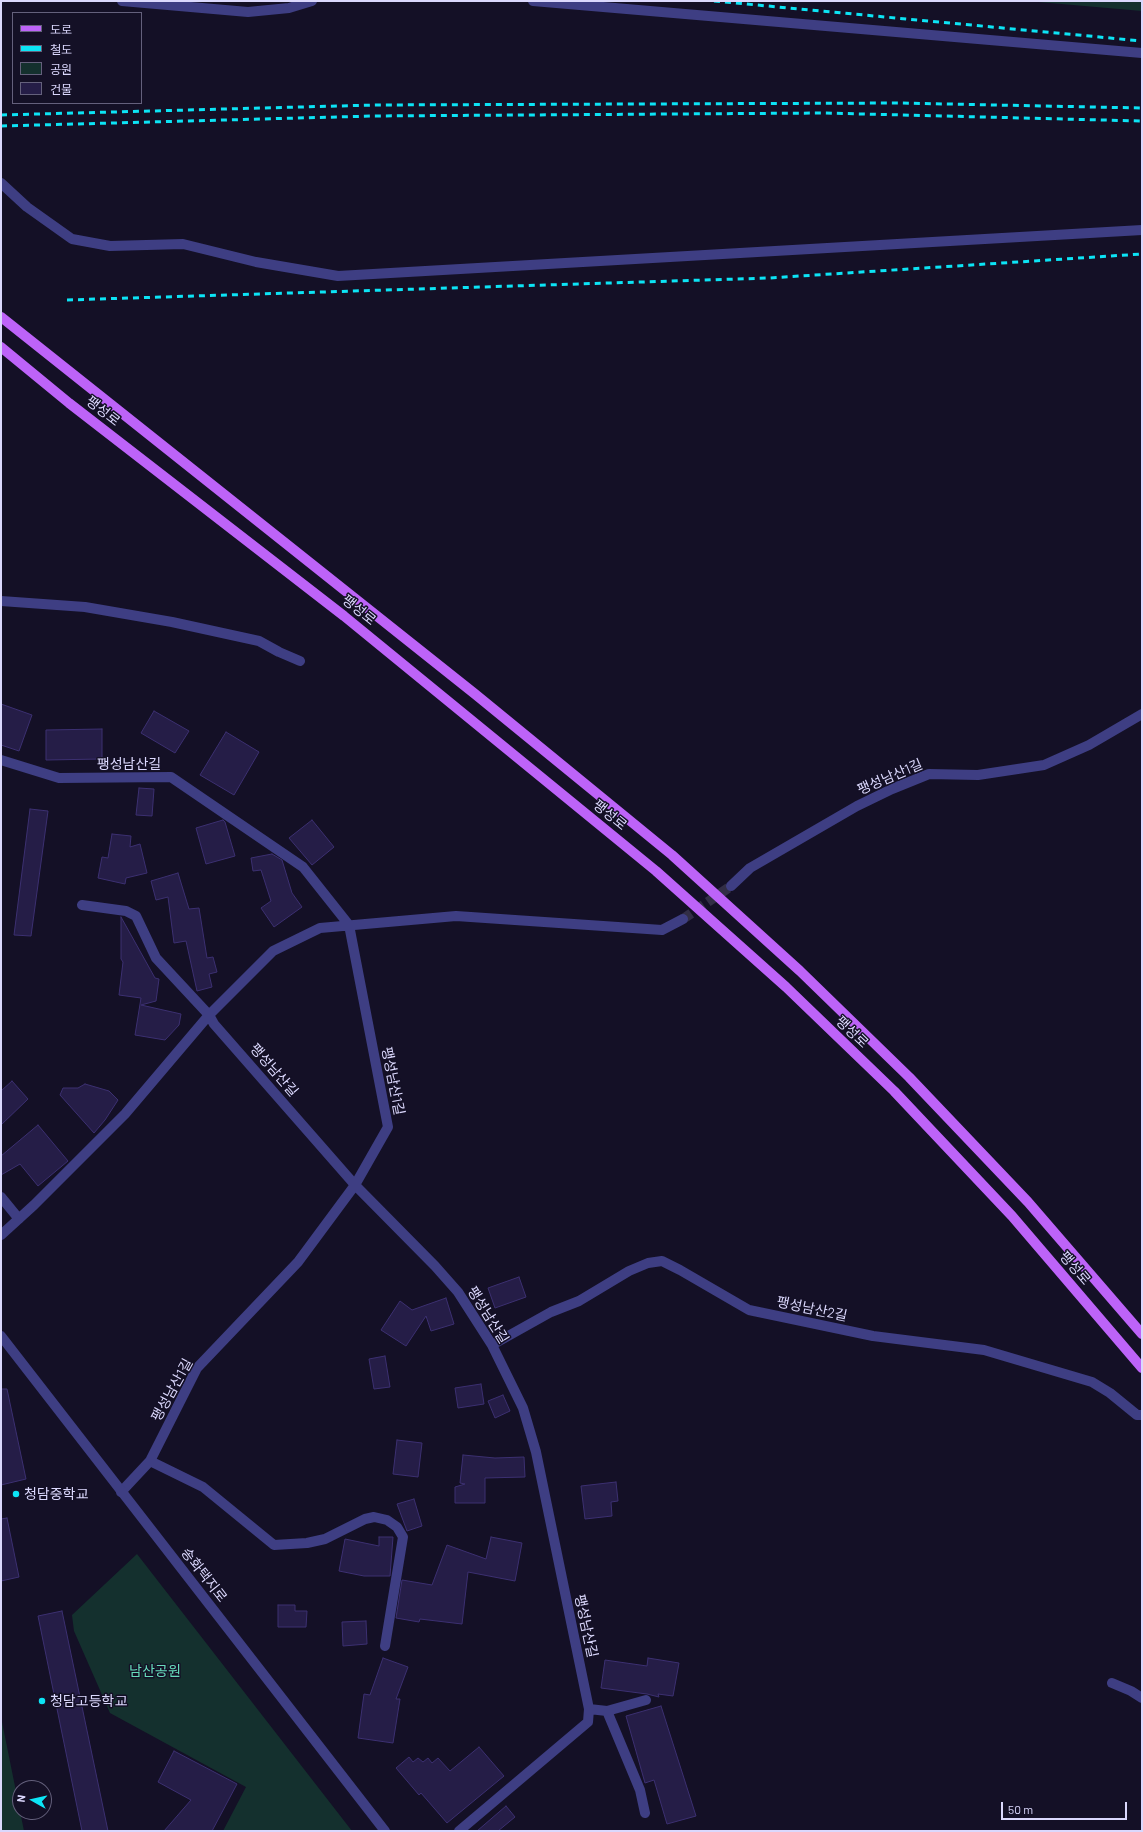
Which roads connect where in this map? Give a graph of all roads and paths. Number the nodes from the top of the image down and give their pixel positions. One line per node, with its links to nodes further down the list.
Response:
1 (122, 1): 2 (street)
2 (312, 1)
3 (533, 1): 4 (street)
4 (1142, 53)
5 (1, 183): 6 (street)
6 (1142, 230)
7 (1, 317): 22 (main road, 팽성로)
8 (1, 347): 25 (main road, 팽성로)
9 (1, 601): 10 (street)
10 (300, 661)
11 (1142, 714): 13 (street, 팽성남산1길)
12 (1, 760): 16 (street, 팽성남산길)
13 (731, 886)
14 (82, 905): 17 (street, 팽성남산길)
15 (683, 919): 16 (street)
16 (349, 925): 17 (street); 18 (street, 팽성남산1길)
17 (209, 1015): 18 (street, 팽성남산길); 20 (street)
18 (355, 1185): 24 (street, 팽성남산길); 27 (street, 팽성남산1길)
19 (1, 1197): 20 (street)
20 (19, 1219): 21 (street)
21 (1, 1235)
22 (1142, 1334)
23 (1, 1336): 28 (street, 송화택지로)
24 (492, 1345): 26 (street, 팽성남산2길); 33 (street, 팽성남산길)
25 (1142, 1368)
26 (1142, 1415)
27 (150, 1461): 28 (street, 팽성남산1길); 29 (street)
28 (121, 1492): 36 (street, 송화택지로)
29 (385, 1646)
30 (1112, 1683): 31 (street)
31 (1142, 1698)
32 (646, 1700): 34 (street)
33 (589, 1709): 34 (street); 37 (street)
34 (607, 1711): 35 (street)
35 (645, 1813)
36 (385, 1831)
37 (459, 1831)

